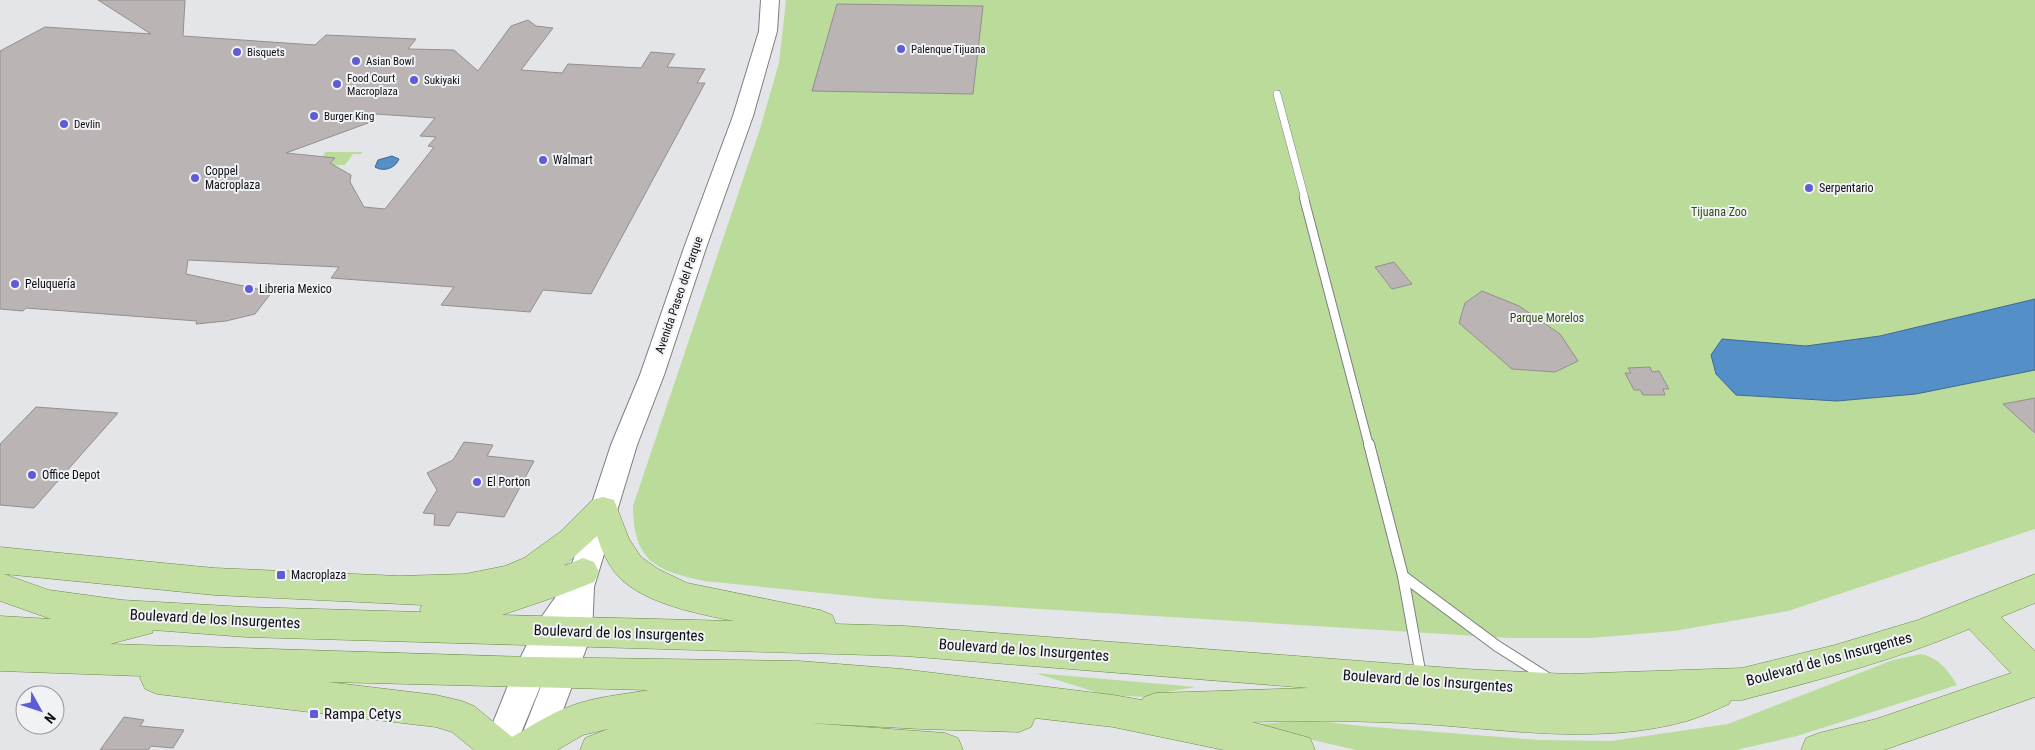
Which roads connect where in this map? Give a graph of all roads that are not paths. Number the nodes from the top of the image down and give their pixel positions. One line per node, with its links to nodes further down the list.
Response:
1 (770, 0): 3 (main road, Avenida Paseo del Parque)
2 (1277, 94): 4 (lane)
3 (603, 509): 5 (main road, Avenida Paseo del Parque); 6 (main road); 11 (main road)
4 (1404, 576): 15 (lane); 18 (lane)
5 (581, 580): 6 (main road); 10 (main road, Avenida Paseo del Parque)
6 (2, 581): 9 (main road, Boulevard de los Insurgentes)
7 (2035, 588): 8 (main road, Boulevard de los Insurgentes)
8 (1974, 612): 14 (main road); 17 (main road, Boulevard de los Insurgentes)
9 (166, 616): 10 (main road, Boulevard de los Insurgentes); 12 (main road)
10 (563, 632): 11 (main road, Boulevard de los Insurgentes); 13 (main road, Avenida Paseo del Parque)
11 (905, 641): 15 (main road, Boulevard de los Insurgentes)
12 (4, 648): 13 (main road); 22 (main road)
13 (546, 672): 20 (main road); 22 (main road, Avenida Paseo del Parque)
14 (2035, 674)
15 (1422, 681): 18 (main road, Boulevard de los Insurgentes)
16 (2035, 681): 25 (main road)
17 (1742, 684): 18 (main road, Boulevard de los Insurgentes); 19 (main road)
18 (1568, 690)
19 (1246, 704): 20 (main road); 21 (main road)
20 (1112, 711): 21 (main road); 22 (main road)
21 (1283, 746)
22 (517, 748)
23 (598, 750): 24 (main road)
24 (945, 750)
25 (1819, 750)

